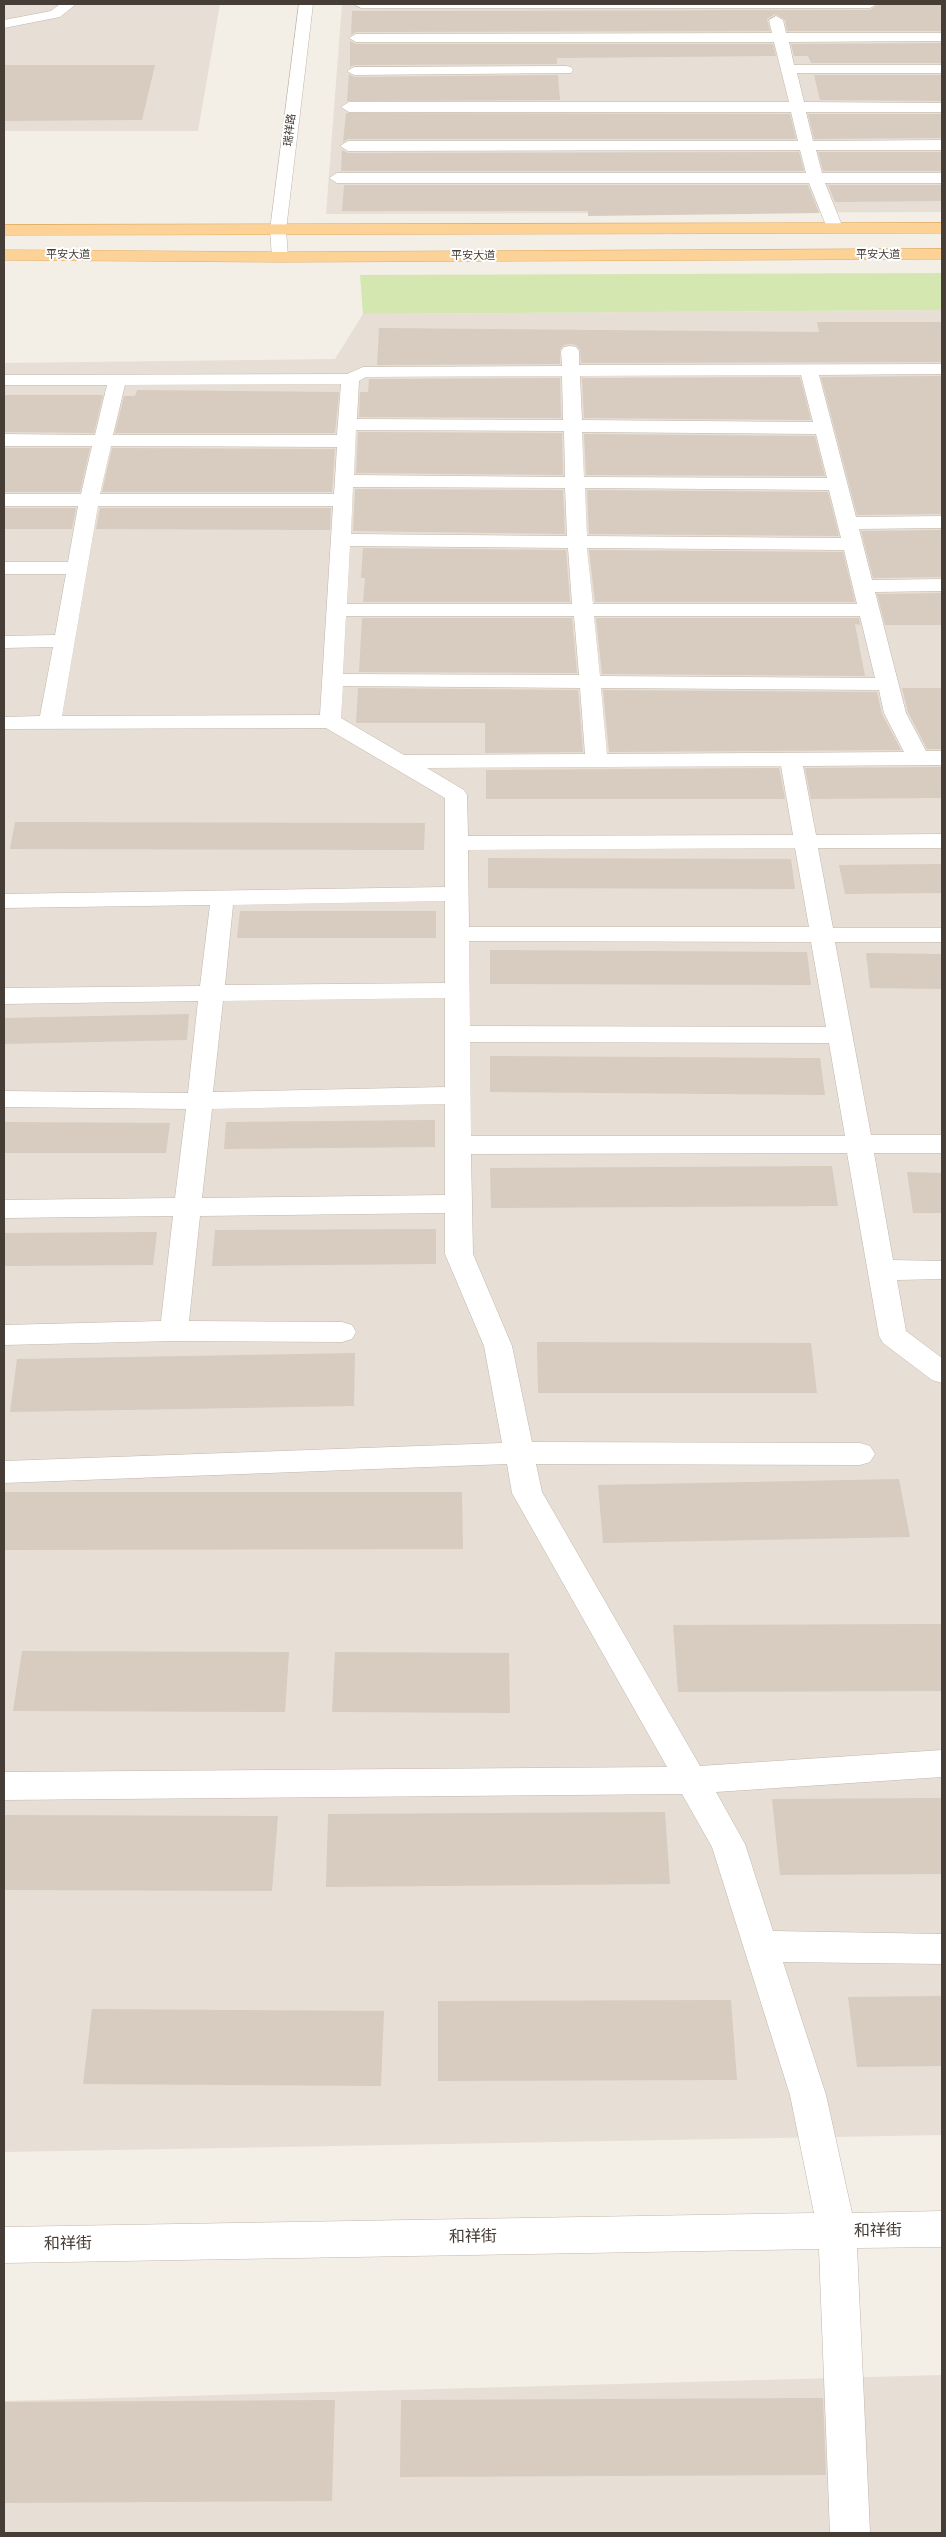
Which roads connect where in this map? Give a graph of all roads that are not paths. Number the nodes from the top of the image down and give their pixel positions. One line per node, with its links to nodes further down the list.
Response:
1 (70, 4): 7 (street)
2 (306, 4): 31 (street, 瑞祥路)
3 (361, 4): 4 (street)
4 (563, 4): 5 (street); 11 (street)
5 (773, 4): 6 (street); 8 (street)
6 (870, 4)
7 (4, 24)
8 (780, 37): 9 (street); 11 (street); 12 (street)
9 (942, 37)
10 (356, 38): 11 (street)
11 (565, 38): 14 (street)
12 (788, 69): 13 (street); 16 (street)
13 (942, 69)
14 (566, 70): 15 (street); 18 (street)
15 (354, 71)
16 (796, 106): 18 (street); 19 (street); 21 (street)
17 (349, 107): 18 (street)
18 (568, 107): 23 (street)
19 (942, 107)
20 (942, 144): 21 (street)
21 (805, 145): 23 (street); 27 (street)
22 (348, 146): 23 (street)
23 (570, 146): 25 (street)
24 (337, 178): 25 (street)
25 (573, 178): 27 (street)
26 (942, 178): 27 (street)
27 (815, 179): 28 (street)
28 (835, 228): 29 (main road, 平安大道); 31 (main road, 平安大道)
29 (942, 228)
30 (4, 230): 31 (main road, 平安大道)
31 (278, 230): 34 (street, 瑞祥路)
32 (942, 254): 34 (main road, 平安大道)
33 (4, 255): 34 (main road, 平安大道)
34 (280, 257)
35 (570, 351): 38 (street)
36 (942, 369): 37 (street)
37 (809, 370): 38 (street); 43 (street)
38 (571, 372): 40 (street); 42 (street)
39 (117, 379): 40 (street); 41 (street); 46 (street)
40 (350, 379): 44 (street)
41 (4, 380)
42 (574, 426): 43 (street); 44 (street); 47 (street)
43 (824, 428): 48 (street)
44 (347, 432): 46 (street); 49 (street)
45 (4, 440): 46 (street)
46 (103, 440): 51 (street)
47 (576, 482): 48 (street); 49 (street); 55 (street)
48 (837, 484): 53 (street)
49 (344, 491): 51 (street); 54 (street)
50 (4, 500): 51 (street)
51 (88, 500): 58 (street)
52 (942, 522): 53 (street)
53 (847, 523): 56 (street)
54 (342, 540): 55 (street); 61 (street)
55 (577, 542): 56 (street); 62 (street)
56 (852, 544): 59 (street)
57 (4, 568): 58 (street)
58 (77, 568): 64 (street)
59 (863, 586): 60 (street); 63 (street)
60 (942, 586)
61 (337, 610): 62 (street); 66 (street)
62 (583, 610): 63 (street); 67 (street)
63 (869, 610): 68 (street)
64 (64, 641): 65 (street); 71 (street)
65 (4, 642)
66 (333, 680): 67 (street); 69 (street)
67 (591, 682): 68 (street); 75 (street)
68 (888, 684): 72 (street)
69 (330, 722): 71 (street); 76 (street)
70 (4, 723): 71 (street)
71 (50, 723)
72 (918, 758): 73 (street); 74 (street)
73 (942, 758)
74 (792, 759): 75 (street); 77 (street)
75 (597, 760): 76 (street)
76 (399, 762): 79 (street)
77 (806, 841): 78 (street); 79 (street); 85 (street)
78 (942, 841)
79 (456, 843): 80 (street)
80 (457, 894): 81 (street); 83 (street)
81 (222, 899): 82 (street); 87 (street)
82 (4, 901)
83 (457, 934): 85 (street); 86 (street)
84 (942, 935): 85 (street)
85 (822, 936): 90 (street)
86 (457, 990): 87 (street); 89 (street)
87 (212, 993): 88 (street); 93 (street)
88 (4, 996)
89 (458, 1034): 90 (street); 91 (street)
90 (839, 1035): 94 (street)
91 (458, 1095): 93 (street); 96 (street)
92 (4, 1099): 93 (street)
93 (199, 1101): 98 (street)
94 (858, 1144): 95 (street); 96 (street); 100 (street)
95 (942, 1144)
96 (459, 1145): 97 (street)
97 (459, 1204): 98 (street); 106 (street)
98 (188, 1208): 99 (street); 102 (street)
99 (4, 1209)
100 (881, 1270): 101 (street); 105 (street)
101 (942, 1270)
102 (174, 1331): 103 (street); 104 (street)
103 (342, 1332)
104 (4, 1335)
105 (942, 1373)
106 (519, 1453): 107 (street); 108 (street); 110 (street)
107 (860, 1454)
108 (4, 1472)
109 (942, 1763): 110 (street)
110 (690, 1780): 111 (street); 112 (street)
111 (4, 1786)
112 (760, 1946): 113 (street); 115 (street)
113 (942, 1949)
114 (942, 2230): 115 (street, 和祥街)
115 (837, 2231): 116 (street, 和祥街); 117 (street)
116 (4, 2245)
117 (850, 2533)

